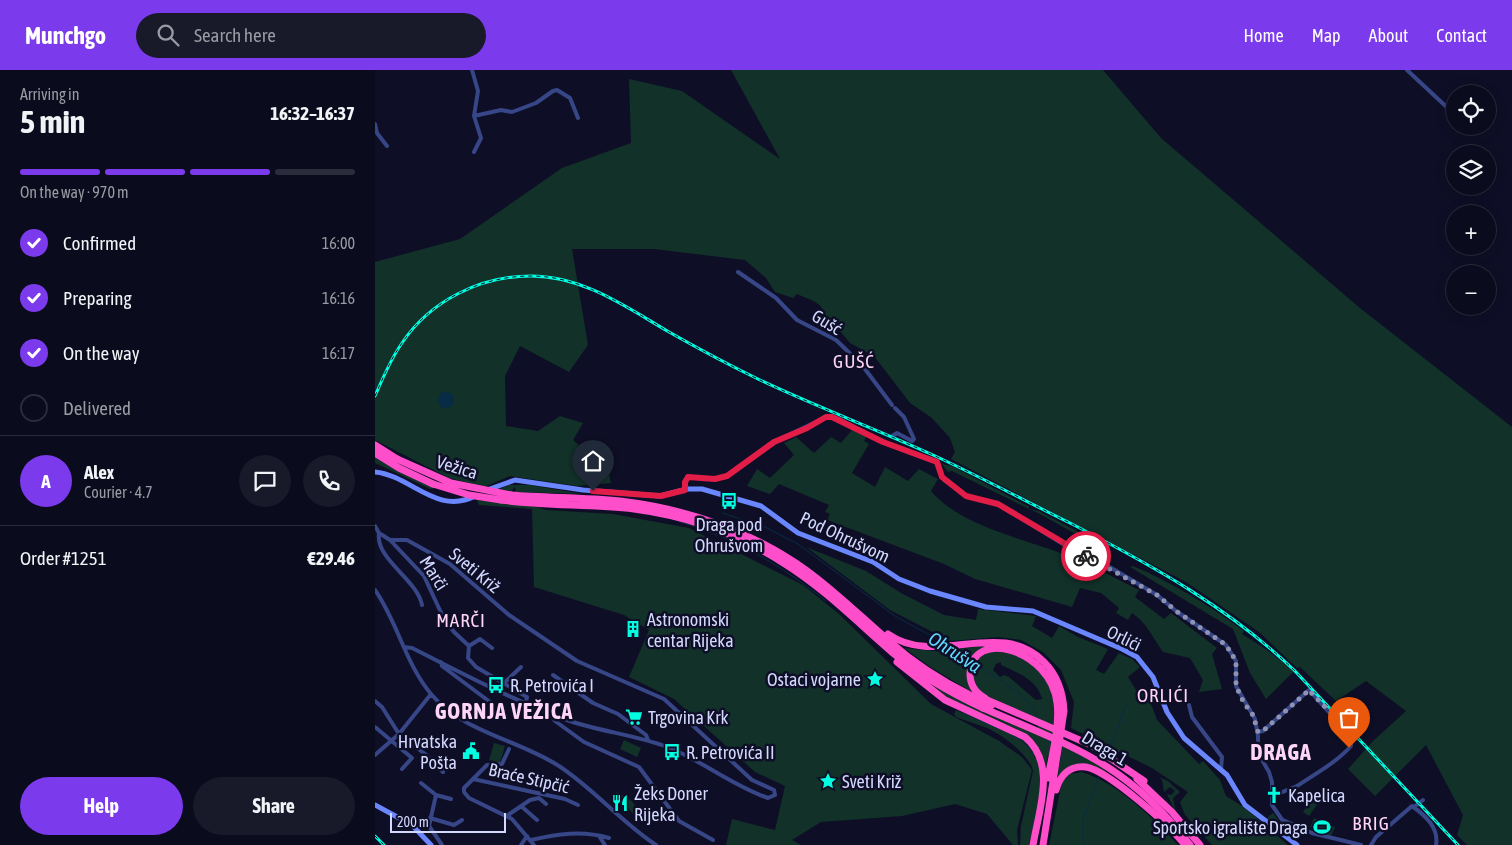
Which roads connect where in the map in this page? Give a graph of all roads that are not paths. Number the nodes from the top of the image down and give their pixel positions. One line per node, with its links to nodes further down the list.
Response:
1 (472, 70): 4 (street)
2 (1407, 70): 3 (street)
3 (1446, 106)
4 (474, 116): 5 (street); 8 (street)
5 (578, 118)
6 (375, 124): 7 (street)
7 (387, 146)
8 (474, 152)
9 (738, 272): 10 (street, Gušć)
10 (890, 440): 14 (street, Pod Ohrušvom); 38 (street)
11 (375, 446): 18 (highway, Vežica, bridge)
12 (375, 453): 18 (highway, bridge)
13 (377, 472): 14 (street, Pod Ohrušvom)
14 (685, 490): 20 (street, Pod Ohrušvom)
15 (375, 526): 16 (street, Sveti Križ)
16 (379, 533): 17 (street, Sveti Križ); 21 (street, Marči)
17 (390, 540): 23 (street, Marči); 40 (street, Sveti Križ)
18 (766, 549): 22 (highway); 34 (highway); 76 (highway)
19 (375, 590): 24 (street)
20 (966, 602): 45 (street, Orlići)
21 (422, 605)
22 (1005, 645): 34 (highway); 44 (highway, bridge)
23 (469, 646): 25 (street); 29 (street, Marči)
24 (404, 647): 26 (street); 30 (street)
25 (492, 648)
26 (441, 662): 32 (street); 33 (street)
27 (521, 667): 29 (street)
28 (553, 675): 40 (street)
29 (503, 684): 33 (street, Marči)
30 (431, 694): 39 (street); 75 (street)
31 (375, 702): 39 (street)
32 (490, 702)
33 (526, 702): 36 (street)
34 (986, 704): 79 (highway, Draga 1, bridge); 80 (highway, bridge)
35 (1189, 705): 45 (street, Orlići)
36 (549, 712): 40 (street); 69 (street)
37 (375, 727): 41 (street)
38 (1258, 732): 51 (street); 51 (street)
39 (399, 734): 41 (street); 47 (street)
40 (648, 740)
41 (391, 741): 43 (street); 46 (street)
42 (509, 749): 48 (street, Braće Stipčić)
43 (375, 755)
44 (1055, 755): 76 (highway); 77 (highway)
45 (1221, 768): 64 (street, Orlići)
46 (402, 769)
47 (443, 772)
48 (473, 779): 56 (street, Braće Stipčić); 59 (street, Braće Stipčić)
49 (421, 783): 50 (street)
50 (436, 795): 52 (street); 60 (street)
51 (1273, 797): 63 (street)
52 (451, 799)
53 (1423, 800): 58 (street)
54 (375, 804): 70 (street)
55 (546, 804): 57 (street, Braće Stipčić)
56 (578, 805)
57 (521, 806): 59 (street, Braće Stipčić); 62 (street, Braće Stipčić)
58 (1414, 808): 83 (street); 84 (street)
59 (508, 815): 65 (street, Braće Stipčić)
60 (429, 818): 61 (street); 71 (street)
61 (462, 820)
62 (537, 820)
63 (1283, 820): 64 (street); 82 (street)
64 (1283, 835): 81 (street)
65 (527, 836): 68 (street, Braće Stipčić); 72 (street)
66 (599, 836): 67 (street); 68 (street); 74 (street)
67 (609, 838)
68 (531, 840): 73 (street, Braće Stipčić)
69 (713, 840)
70 (431, 845)
71 (443, 845)
72 (521, 845)
73 (534, 845)
74 (605, 845)
75 (657, 845)
76 (1035, 845)
77 (1044, 845): 78 (highway)
78 (1185, 845)
79 (1189, 845)
80 (1201, 845)
81 (1297, 845)
82 (1361, 845)
83 (1371, 845)
84 (1435, 845)

